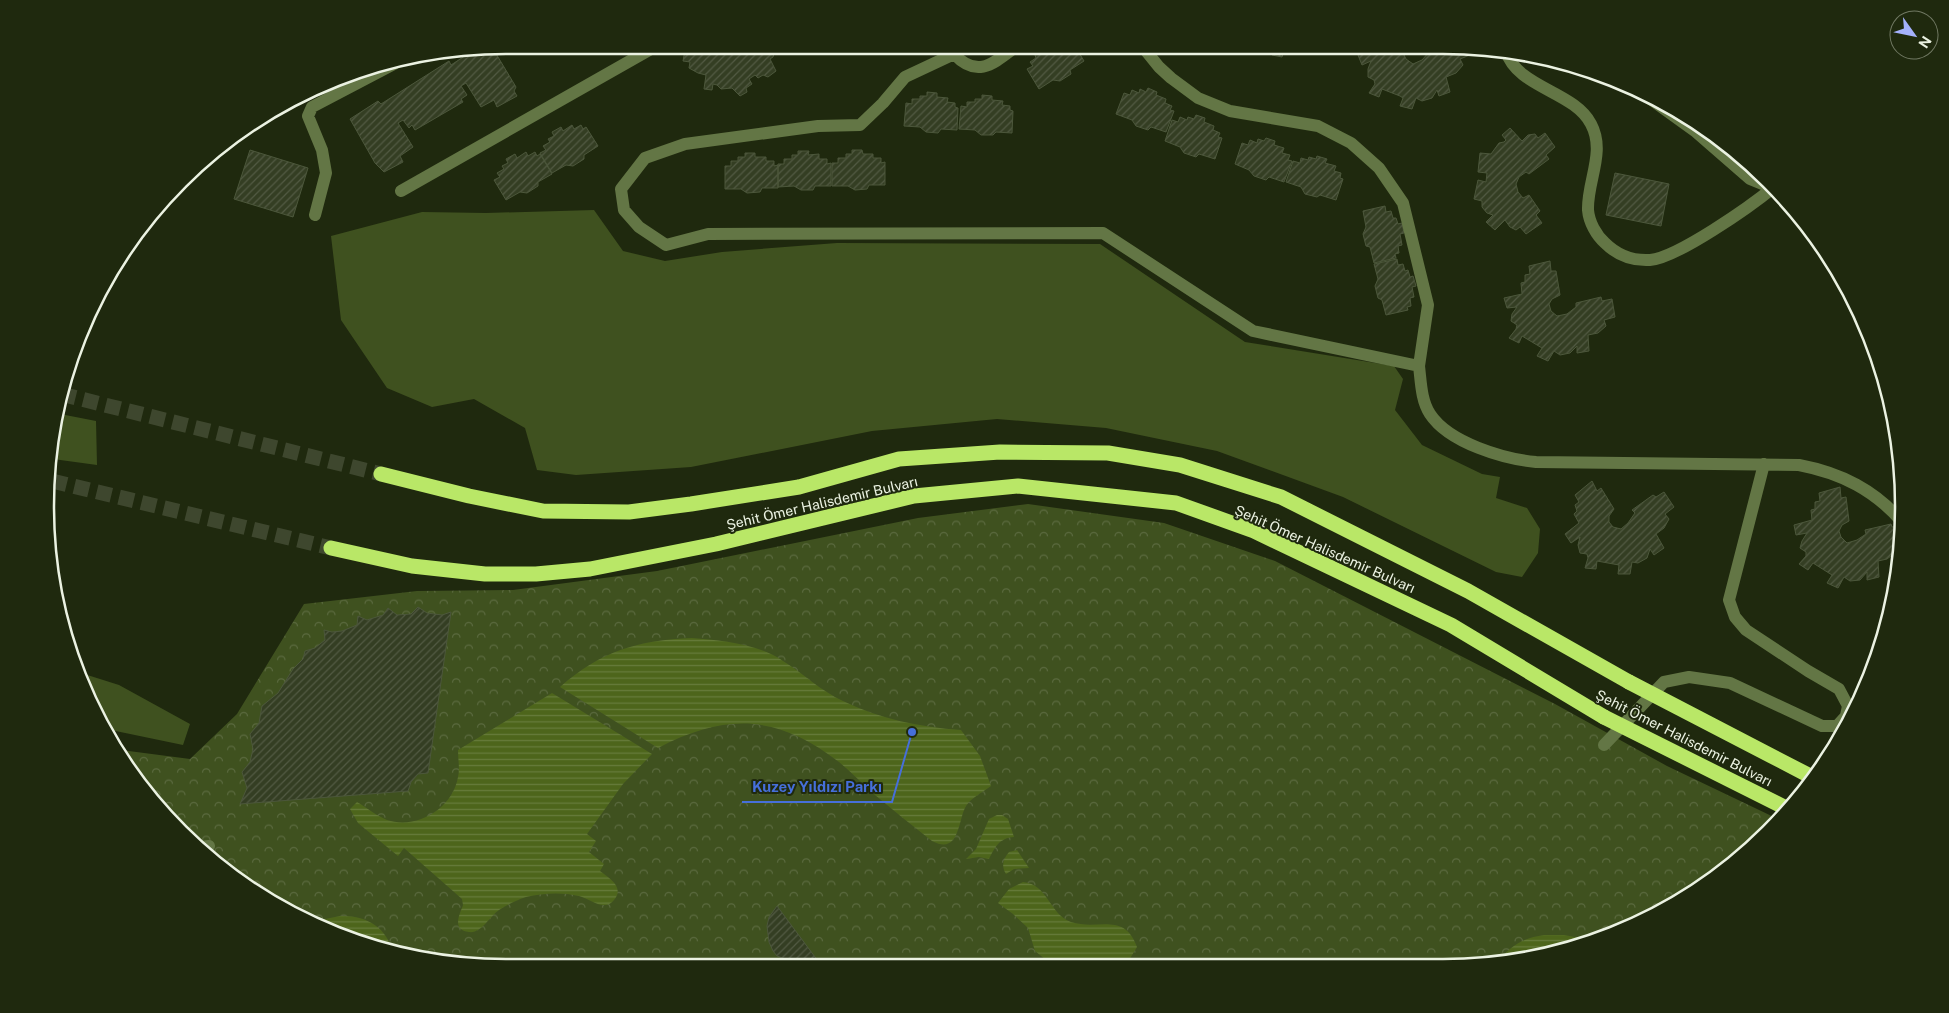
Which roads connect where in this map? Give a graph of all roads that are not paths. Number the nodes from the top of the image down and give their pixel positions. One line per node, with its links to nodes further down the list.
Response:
1 (642, 54): 10 (street)
2 (948, 54): 13 (street)
3 (958, 54): 4 (street)
4 (1005, 54)
5 (1148, 54): 13 (street)
6 (1509, 59): 11 (street)
7 (377, 73): 12 (street)
8 (1687, 126): 9 (street)
9 (1761, 184)
10 (401, 191)
11 (1769, 193)
12 (315, 215)
13 (1419, 366): 14 (street)
14 (1764, 464): 16 (street); 18 (street)
15 (381, 474): 21 (highway, Şehit Ömer Halisdemir Bulvarı, bridge)
16 (1895, 515)
17 (331, 548): 22 (highway, Şehit Ömer Halisdemir Bulvarı, bridge)
18 (1847, 711)
19 (1841, 721): 20 (street)
20 (1604, 745)
21 (1807, 775)
22 (1782, 806)

